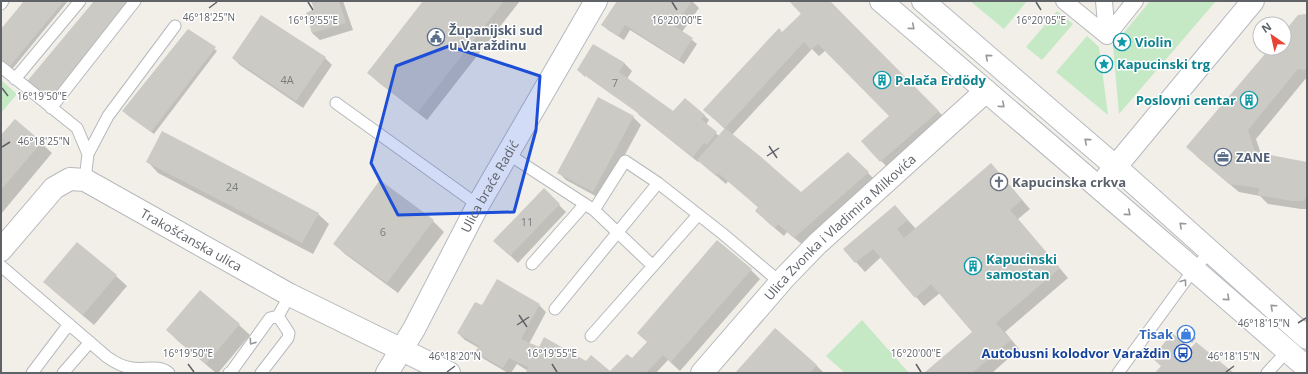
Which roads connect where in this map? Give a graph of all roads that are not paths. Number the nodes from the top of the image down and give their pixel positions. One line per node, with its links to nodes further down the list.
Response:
1 (4, 1): 10 (lane)
2 (80, 1): 15 (lane)
3 (135, 1): 18 (lane)
4 (596, 1): 20 (main road, Ulica braće Radić)
5 (923, 1): 21 (main road, one-way to 5)
6 (1064, 1): 13 (street)
7 (1104, 1): 13 (street)
8 (1135, 1): 13 (street)
9 (1253, 1): 21 (main road)
10 (1, 4)
11 (887, 6): 16 (main road, one-way to 16)
12 (175, 26): 19 (lane)
13 (1107, 36)
14 (1, 67): 15 (lane)
15 (15, 79): 18 (lane)
16 (986, 91): 24 (main road, one-way to 24); 35 (main road, Ulica Zvonka i Vladimira Milkovića)
17 (336, 103): 25 (lane)
18 (51, 108): 19 (lane)
19 (88, 154): 22 (lane)
20 (508, 154): 25 (main road, Ulica braće Radić); 26 (lane)
21 (1116, 167): 24 (main road); 30 (main road, one-way to 21)
22 (85, 180): 29 (main road); 36 (main road, Trakošćanska ulica)
23 (658, 183): 26 (lane); 27 (lane); 28 (lane)
24 (1099, 188): 34 (main road, one-way to 34)
25 (478, 205): 43 (main road, Ulica braće Radić)
26 (589, 207): 28 (lane); 31 (lane)
27 (698, 215): 33 (lane); 35 (lane)
28 (618, 233): 33 (lane); 37 (lane)
29 (1, 250)
30 (1211, 251): 34 (lane); 41 (main road, one-way to 30)
31 (532, 264)
32 (1, 266): 39 (lane)
33 (653, 266): 40 (lane)
34 (1194, 269): 44 (main road, one-way to 44); 54 (lane, one-way to 34)
35 (781, 283): 53 (main road, Ulica Zvonka i Vladimira Milkovića)
36 (290, 295): 38 (lane); 43 (main road, Trakošćanska ulica)
37 (555, 309)
38 (278, 316): 49 (lane, one-way to 49); 50 (lane)
39 (69, 324): 42 (lane); 46 (lane)
40 (591, 336)
41 (1304, 336): 44 (lane)
42 (90, 342): 47 (lane); 48 (lane)
43 (402, 349): 51 (main road, Ulica braće Radić); 52 (main road, Trakošćanska ulica)
44 (1288, 351): 45 (main road); 55 (lane)
45 (1307, 368)
46 (32, 373)
47 (64, 373)
48 (169, 373)
49 (229, 373)
50 (261, 373)
51 (387, 373)
52 (449, 373)
53 (702, 373)
54 (1118, 373)
55 (1267, 373)

